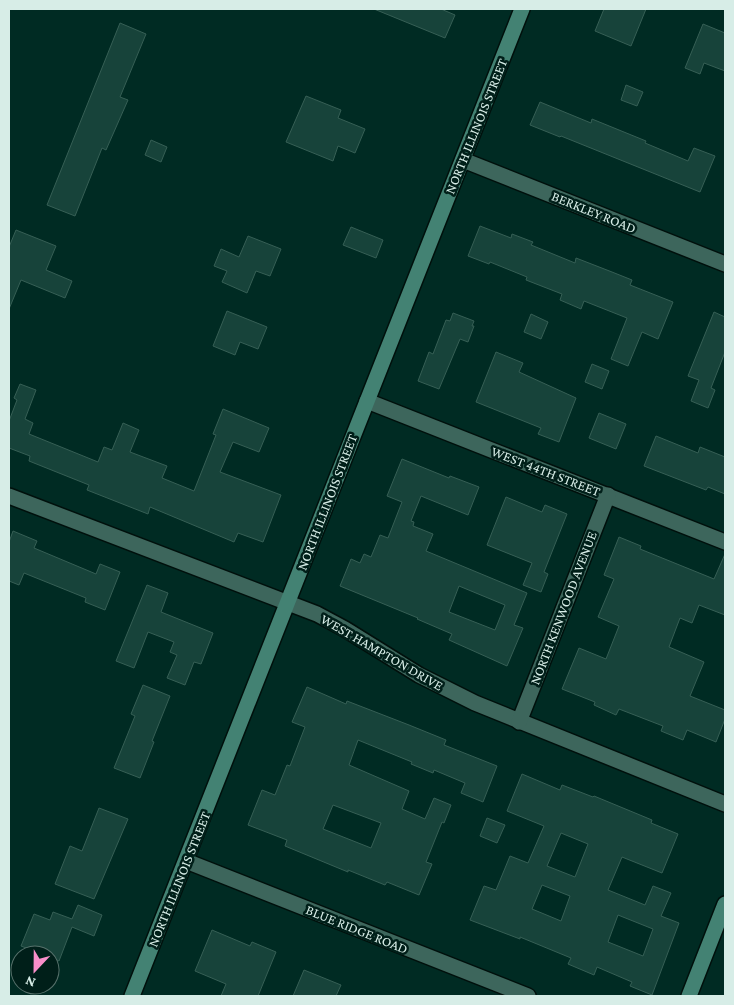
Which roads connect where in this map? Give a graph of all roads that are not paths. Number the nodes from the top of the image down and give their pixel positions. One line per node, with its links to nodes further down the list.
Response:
1 (522, 9): 2 (street, NORTH ILLINOIS STREET)
2 (462, 160): 3 (street, BERKLEY ROAD); 4 (street, NORTH ILLINOIS STREET)
3 (725, 264)
4 (367, 400): 5 (street, WEST 44TH STREET); 8 (street, NORTH ILLINOIS STREET)
5 (608, 495): 7 (street, WEST 44TH STREET); 9 (street, NORTH KENWOOD AVENUE)
6 (9, 496): 8 (street, WEST HAMPTON DRIVE)
7 (725, 542)
8 (287, 604): 9 (street, WEST HAMPTON DRIVE); 11 (street, NORTH ILLINOIS STREET)
9 (519, 722): 10 (street, WEST HAMPTON DRIVE)
10 (725, 804)
11 (186, 861): 13 (street, NORTH ILLINOIS STREET); 14 (street, BLUE RIDGE ROAD)
12 (725, 904): 15 (street)
13 (132, 996)
14 (528, 996)
15 (689, 996)

